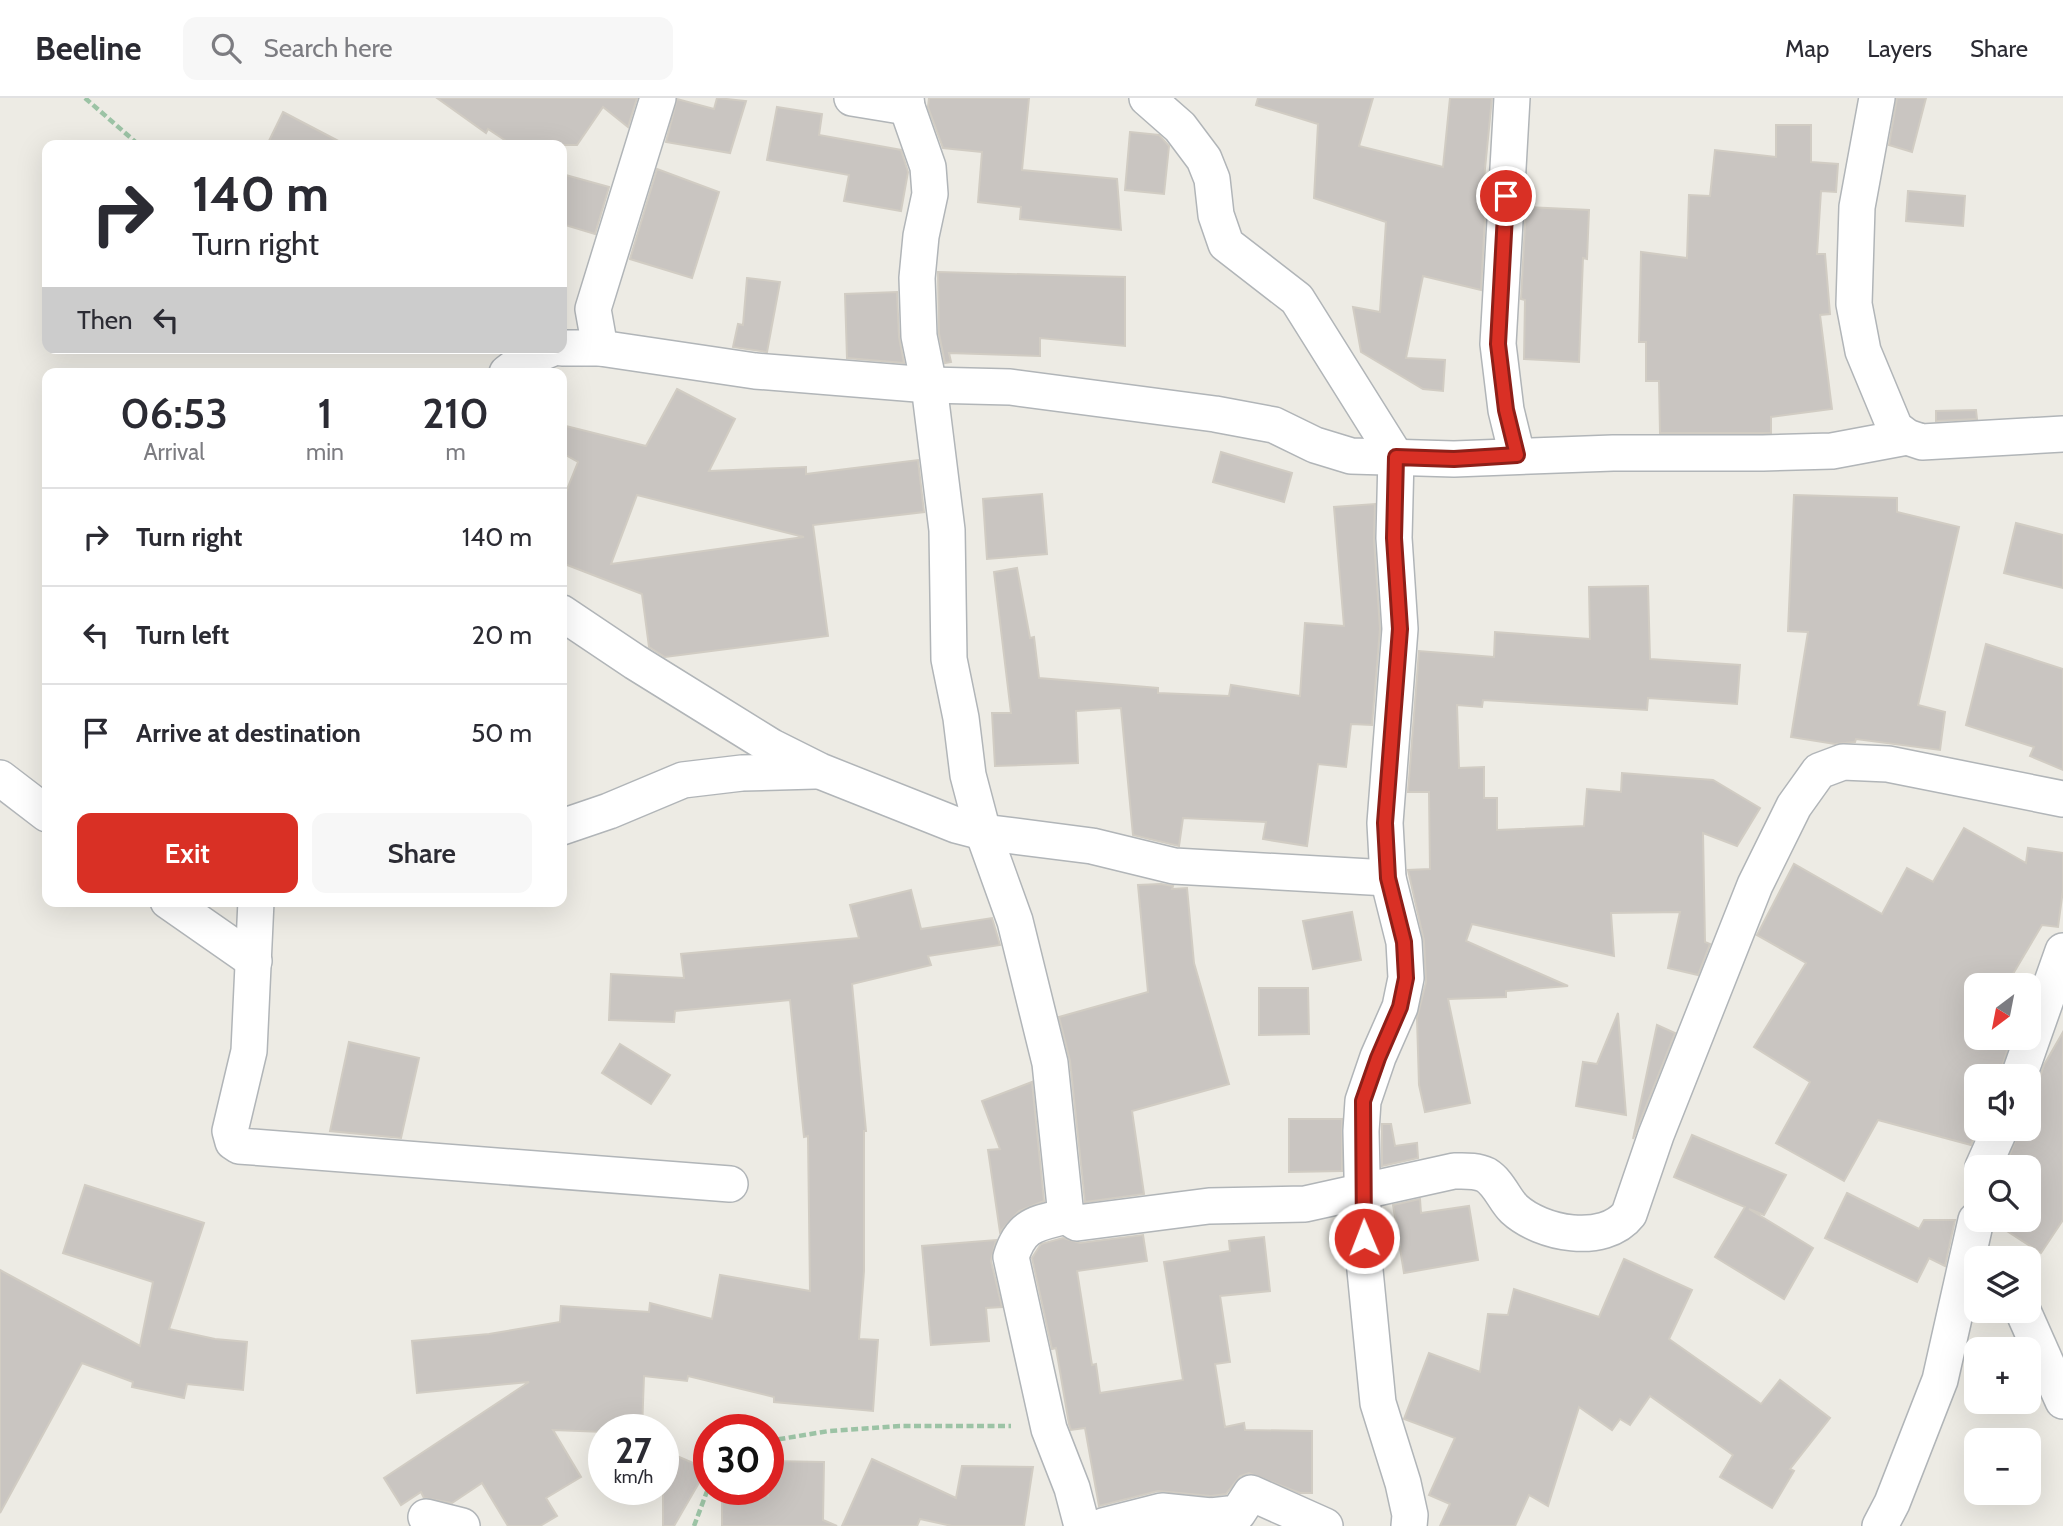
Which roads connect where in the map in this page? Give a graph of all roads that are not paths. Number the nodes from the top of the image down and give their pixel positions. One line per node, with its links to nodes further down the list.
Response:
1 (658, 98): 8 (street)
2 (852, 98): 6 (street)
3 (1147, 98): 15 (street)
4 (1512, 98): 14 (street)
5 (1877, 98): 13 (street)
6 (907, 103): 11 (street)
7 (567, 348): 8 (street)
8 (600, 348): 11 (street)
9 (538, 354): 10 (street)
10 (514, 368)
11 (929, 385): 15 (street); 22 (street)
12 (2063, 434): 13 (street)
13 (1907, 437): 14 (street)
14 (1517, 455): 15 (street)
15 (1396, 457): 23 (street)
16 (567, 616): 17 (street)
17 (820, 771): 21 (street); 22 (street)
18 (0, 778): 20 (street)
19 (2063, 799): 30 (street)
20 (42, 810)
21 (567, 825)
22 (983, 832): 23 (street); 31 (street)
23 (1388, 878): 30 (street)
24 (177, 907): 27 (street)
25 (257, 907): 27 (street)
26 (2063, 951): 28 (street)
27 (254, 961): 29 (street)
28 (2023, 1064)
29 (730, 1184)
30 (1363, 1192): 31 (street); 40 (street)
31 (1066, 1216): 37 (street)
32 (1974, 1232): 41 (street)
33 (2028, 1323): 34 (street)
34 (2063, 1401)
35 (426, 1517): 36 (street)
36 (462, 1526)
37 (1082, 1526)
38 (1103, 1526): 39 (street)
39 (1325, 1526)
40 (1409, 1526)
41 (1880, 1526)

